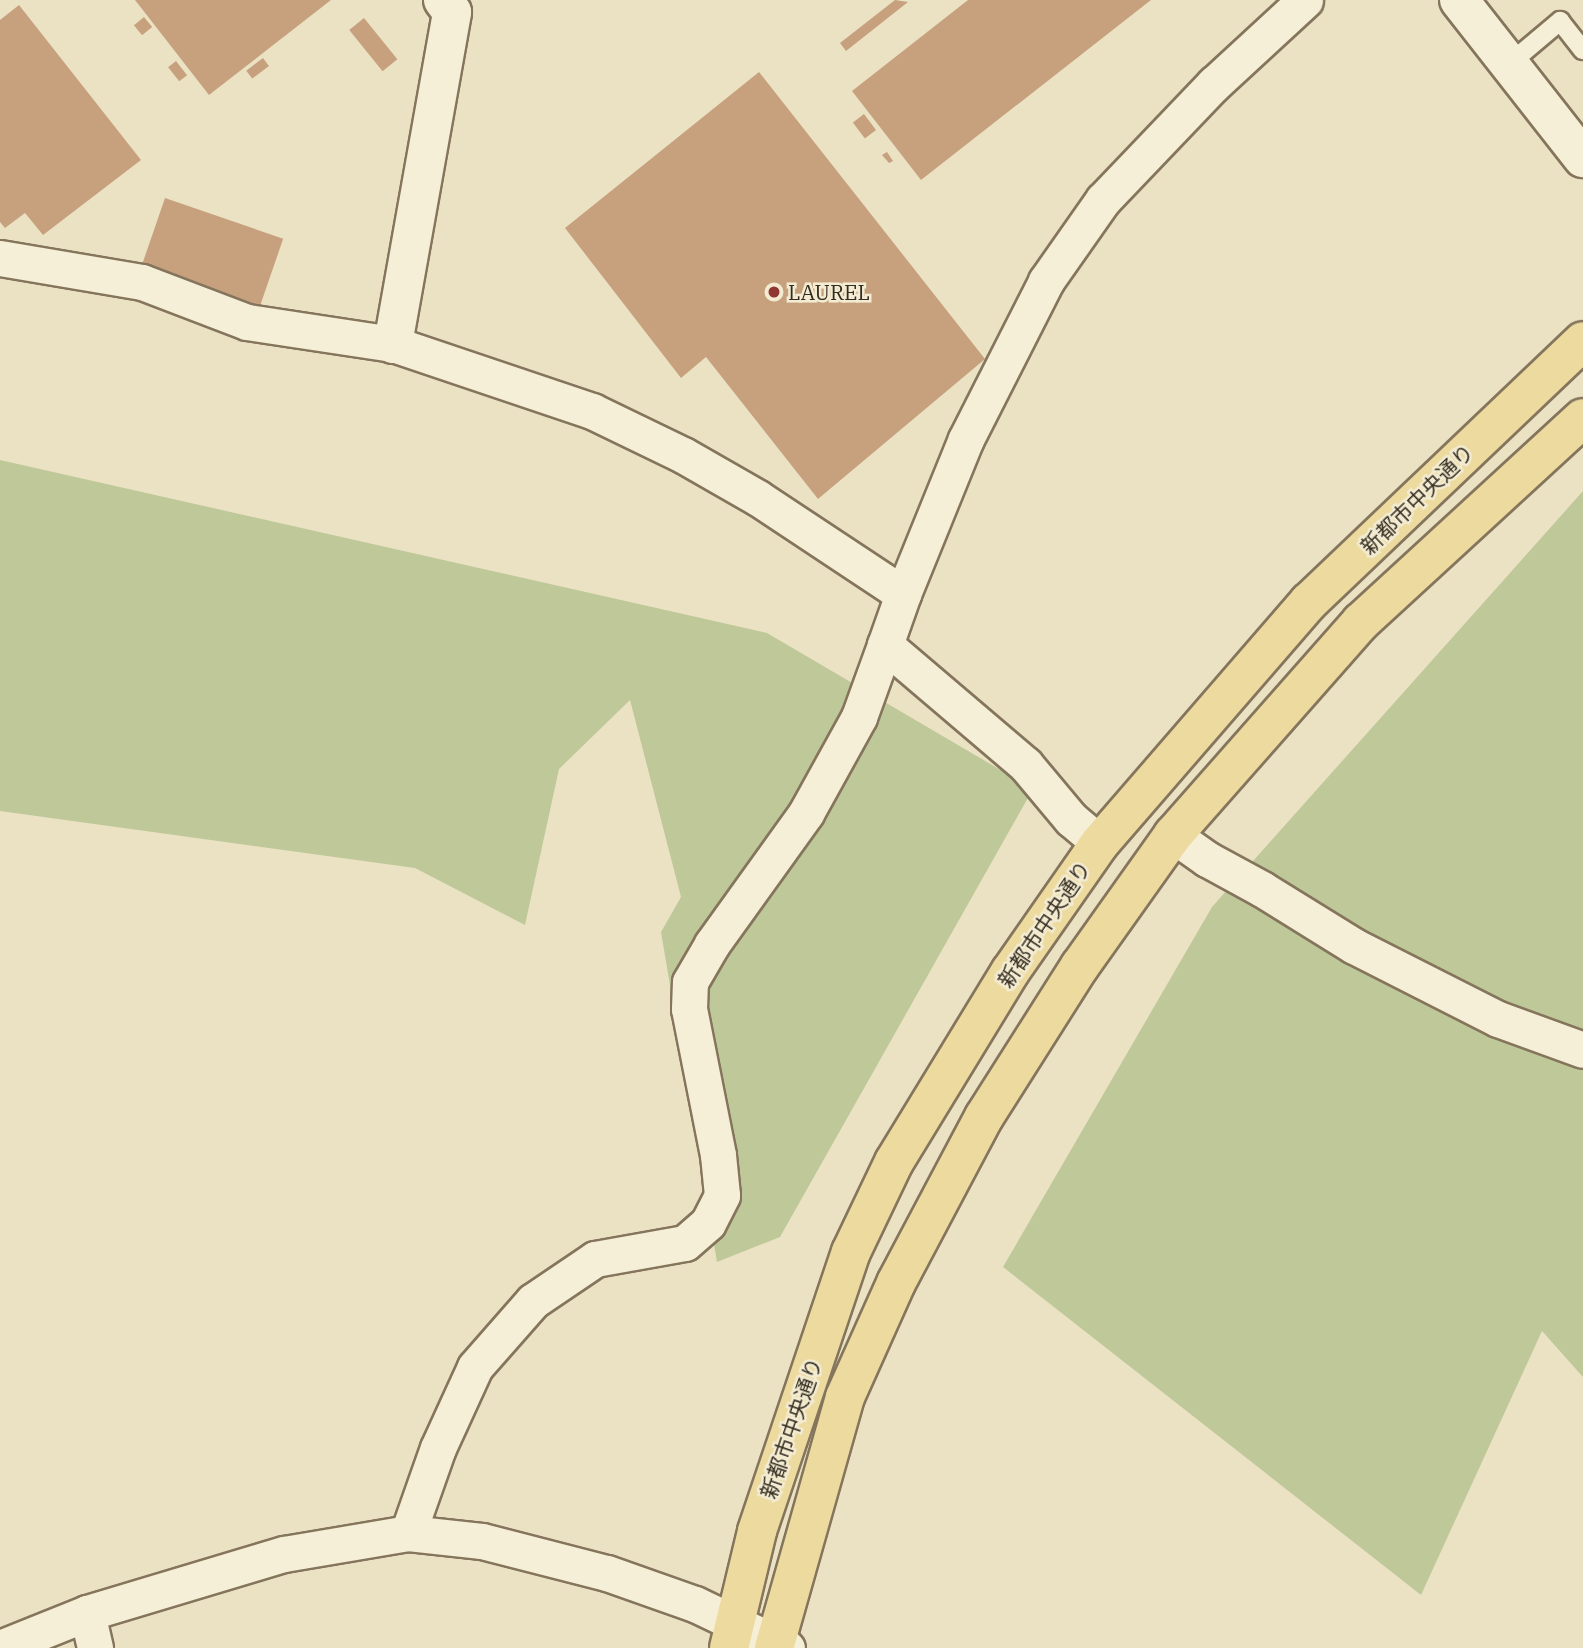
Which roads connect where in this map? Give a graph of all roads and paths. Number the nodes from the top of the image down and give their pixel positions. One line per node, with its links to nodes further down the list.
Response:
1 (443, 0): 9 (street)
2 (1305, 0): 11 (street)
3 (1459, 0): 5 (street)
4 (1583, 50): 5 (lane)
5 (1509, 64): 6 (street)
6 (1583, 158)
7 (0, 258): 9 (street)
8 (1583, 341): 14 (main road, 新都市中央通り)
9 (393, 344): 11 (street)
10 (1583, 418): 13 (main road, 新都市中央通り)
11 (903, 594): 12 (street)
12 (885, 645): 14 (street); 16 (street)
13 (1173, 835): 15 (street); 19 (main road, 新都市中央通り)
14 (1100, 843): 18 (main road, 新都市中央通り)
15 (1583, 1050)
16 (408, 1533): 17 (street); 18 (street)
17 (87, 1613): 20 (street); 21 (street)
18 (731, 1635): 19 (street)
19 (778, 1646)
20 (0, 1648)
21 (95, 1648)

